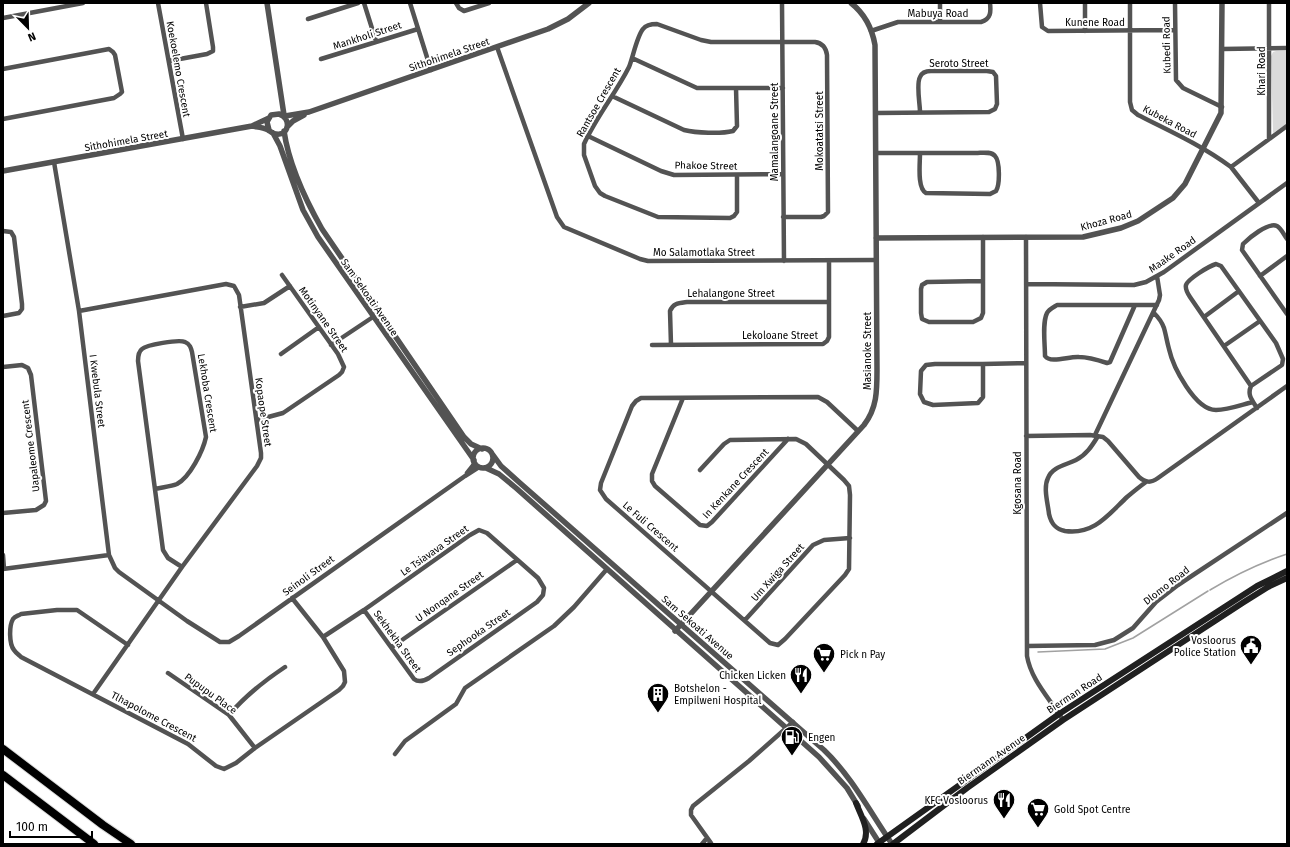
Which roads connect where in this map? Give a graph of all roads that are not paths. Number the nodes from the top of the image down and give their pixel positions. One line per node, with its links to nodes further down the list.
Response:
1 (83, 3): 21 (street)
2 (158, 3): 37 (street, Koekoelemo Crescent)
3 (206, 3): 37 (street)
4 (267, 3): 43 (street)
5 (358, 3): 22 (street)
6 (364, 3): 29 (street)
7 (410, 3): 24 (street)
8 (456, 3): 9 (street)
9 (489, 3)
10 (589, 3): 31 (street, Sithohimela Street)
11 (782, 3): 30 (street, Mamalangoane Street)
12 (851, 3): 26 (street, Masianoke Street)
13 (940, 3): 23 (street)
14 (990, 3): 23 (street, Mabuya Road)
15 (1040, 3): 27 (street, Kunene Road)
16 (1084, 3): 27 (street)
17 (1130, 3): 28 (street, Kubeka Road)
18 (1174, 3): 25 (street, Kubedi Road)
19 (1222, 3): 34 (street, Khoza Road)
20 (1269, 3): 32 (street, Khari Road)
21 (3, 18)
22 (308, 19)
23 (940, 22): 26 (street, Mabuya Road)
24 (418, 28): 29 (street, Mankholi Street); 39 (street)
25 (1175, 30): 28 (street, Kunene Road); 44 (street, Kubedi Road)
26 (871, 31): 47 (street, Masianoke Street)
27 (1085, 31): 28 (street, Kunene Road)
28 (1130, 31): 59 (street, Kubeka Road)
29 (376, 41): 36 (street, Mankholi Street)
30 (783, 41): 35 (street, Rantsoe Crescent); 41 (street, Mamalangoane Street); 69 (street, Mokoatatsi Street)
31 (497, 47): 39 (street, Sithohimela Street); 77 (street, Mo Salamotlaka Street)
32 (1270, 47): 33 (street); 34 (street); 58 (street, Khari Road)
33 (1287, 48)
34 (1222, 49): 44 (street, Khoza Road)
35 (632, 58): 40 (street); 42 (street, Rantsoe Crescent)
36 (321, 59)
37 (169, 61): 57 (street, Koekoelemo Crescent)
38 (3, 68): 51 (street)
39 (431, 70): 45 (street, Sithohimela Street)
40 (736, 88): 41 (street); 42 (street)
41 (783, 88): 65 (street, Mamalangoane Street)
42 (612, 96): 56 (street, Rantsoe Crescent)
43 (281, 101): 48 (street); 49 (street)
44 (1222, 107): 59 (street, Khoza Road)
45 (309, 112): 49 (street, Sithohimela Street); 54 (street, Sithohimela Street)
46 (920, 112): 46 (street, Seroto Street); 47 (street, Seroto Street)
47 (876, 113): 60 (street, Masianoke Street)
48 (275, 114): 49 (street); 50 (street)
49 (284, 116): 54 (street)
50 (269, 118): 52 (street, Sithohimela Street); 55 (street)
51 (3, 119)
52 (252, 126): 55 (street, Sithohimela Street); 57 (street, Sithohimela Street)
53 (1287, 126): 58 (street)
54 (286, 129): 55 (street); 116 (street, Sam Sekoati Avenue)
55 (271, 132): 94 (street, Sam Sekoati Avenue)
56 (588, 136): 66 (street, Phakoe Street); 66 (street, Rantsoe Crescent)
57 (182, 139): 62 (street, Sithohimela Street)
58 (1269, 139): 63 (street)
59 (1204, 149): 63 (street, Kubeka Road); 72 (street, Khoza Road)
60 (876, 153): 61 (street); 73 (street, Masianoke Street)
61 (920, 153): 61 (street)
62 (54, 162): 64 (street, Sithohimela Street); 90 (street, I Kwebula Street)
63 (1232, 167): 68 (street, Kubeka Road)
64 (3, 171)
65 (783, 174): 66 (street, Phakoe Street); 69 (street, Mamalangoane Street)
66 (737, 175)
67 (1287, 183): 68 (street, Maake Road)
68 (1259, 203): 80 (street, Maake Road)
69 (783, 217): 77 (street, Mamalangoane Street)
70 (3, 231): 93 (street)
71 (983, 237): 72 (street, Khoza Road); 73 (street, Khoza Road); 82 (street)
72 (1026, 237): 83 (street, Kgosana Road)
73 (876, 238): 76 (street, Masianoke Street)
74 (1287, 239): 81 (street)
75 (1287, 256): 81 (street)
76 (876, 260): 78 (street, Mo Salamotlaka Street); 112 (street, Masianoke Street)
77 (784, 261): 78 (street, Mo Salamotlaka Street)
78 (829, 261): 86 (street, Lekoloane Street)
79 (282, 275): 84 (street, Motinyane Street)
80 (1157, 276): 83 (street, Maake Road); 87 (street)
81 (1260, 276): 91 (street)
82 (983, 281): 82 (street)
83 (1026, 284): 103 (street, Kgosana Road)
84 (290, 286): 89 (street); 97 (street, Motinyane Street)
85 (1239, 291): 95 (street); 95 (street); 96 (street)
86 (829, 302): 100 (street, Lekoloane Street); 100 (street, Lehalangone Street)
87 (1157, 304): 88 (street); 92 (street)
88 (1135, 305): 88 (street)
89 (240, 307): 90 (street, Kopaope Street); 111 (street, Kopaope Street)
90 (79, 311): 128 (street, I Kwebula Street)
91 (1286, 311)
92 (1154, 313): 109 (street); 114 (street)
93 (3, 316)
94 (373, 317): 98 (street); 118 (street, Sam Sekoati Avenue)
95 (1204, 317): 101 (street)
96 (1260, 320): 101 (street); 106 (street)
97 (318, 327): 98 (street, Motinyane Street); 102 (street)
98 (331, 345): 111 (street, Motinyane Street)
99 (652, 345): 100 (street, Lekoloane Street)
100 (671, 345)
101 (1224, 346): 106 (street)
102 (280, 354)
103 (1026, 363): 104 (street); 113 (street, Kgosana Road)
104 (983, 364): 104 (street)
105 (3, 367): 124 (street, Uapaleome Crescent)
106 (1251, 386): 109 (street)
107 (1287, 386): 110 (street)
108 (683, 398): 112 (street, Le Fuli Crescent); 115 (street, In Kenkane Crescent); 135 (street, Le Fuli Crescent)
109 (1253, 402): 110 (street)
110 (1257, 408): 122 (street)
111 (257, 420): 130 (street, Kopaope Street)
112 (858, 430): 119 (street, Masianoke Street)
113 (1026, 436): 114 (street); 145 (street, Kgosana Road)
114 (1096, 436): 122 (street); 122 (street)
115 (788, 439): 119 (street, Le Fuli Crescent); 121 (street, Le Fuli Crescent)
116 (482, 448): 117 (street); 118 (street)
117 (493, 455): 120 (street); 141 (street, Sam Sekoati Avenue)
118 (476, 464): 120 (street); 137 (street, Seinoli Street)
119 (827, 464): 126 (street, Le Fuli Crescent); 135 (street, Masianoke Street)
120 (486, 468): 132 (street, Sam Sekoati Avenue)
121 (700, 470)
122 (1146, 482)
123 (155, 488): 123 (street, Lekhoba Crescent); 130 (street, Lekhoba Crescent)
124 (3, 513)
125 (1287, 513): 145 (street, Dlomo Road)
126 (850, 538): 140 (street, Um Xwiga Street); 140 (street, Le Fuli Crescent)
127 (3, 555): 131 (street)
128 (109, 555): 131 (street); 138 (street, I Kwebula Street)
129 (517, 560): 136 (street, Le Tsiavava Street); 139 (street, Le Tsiavava Street); 146 (street, U Nonqane Street)
130 (182, 567): 138 (street, Kopaope Street)
131 (4, 569)
132 (607, 569): 142 (street, Sam Sekoati Avenue); 158 (street)
133 (1287, 571): 151 (main road, Bierman Road)
134 (1287, 578): 153 (main road, Bierman Road)
135 (711, 590): 140 (street, Le Fuli Crescent); 141 (street, Masianoke Street)
136 (544, 592): 149 (street, Sephooka Street)
137 (292, 598): 138 (street, Seinoli Street); 143 (street, Tlhapolome Crescent)
138 (159, 601): 144 (street, Kopaope Street)
139 (364, 610): 143 (street, Le Tsiavava Street); 146 (street, Sekhekha Street)
140 (745, 620)
141 (681, 624): 142 (street, Masianoke Street); 154 (street, Sam Sekoati Avenue)
142 (675, 630): 155 (street, Sam Sekoati Avenue)
143 (323, 637): 156 (street, Tlhapolome Crescent)
144 (128, 645): 150 (street, Kopaope Street); 150 (street, Tlhapolome Crescent)
145 (1027, 646): 151 (street, Kgosana Road)
146 (392, 647): 149 (street, Sekhekha Street)
147 (284, 667): 152 (street)
148 (168, 673): 152 (street, Pupupu Place)
149 (418, 682)
150 (93, 694): 156 (street, Tlhapolome Crescent)
151 (1059, 714): 153 (street, Kgosana Road); 161 (main road, Bierman Road)
152 (229, 715): 156 (street, Pupupu Place)
153 (1063, 720): 169 (main road, Biermann Avenue)
154 (793, 722): 155 (street); 161 (street, Sam Sekoati Avenue)
155 (786, 728): 160 (street, Sam Sekoati Avenue); 162 (street)
156 (255, 748)
157 (3, 749): 165 (highway)
158 (395, 754)
159 (3, 775): 164 (highway)
160 (856, 803): 167 (main road); 168 (street, Sam Sekoati Avenue)
161 (887, 836): 168 (main road, Bierman Road); 169 (street, Sam Sekoati Avenue)
162 (707, 838): 163 (street); 166 (street)
163 (710, 843)
164 (94, 844)
165 (131, 844)
166 (702, 844)
167 (863, 844)
168 (879, 844)
169 (893, 844)

